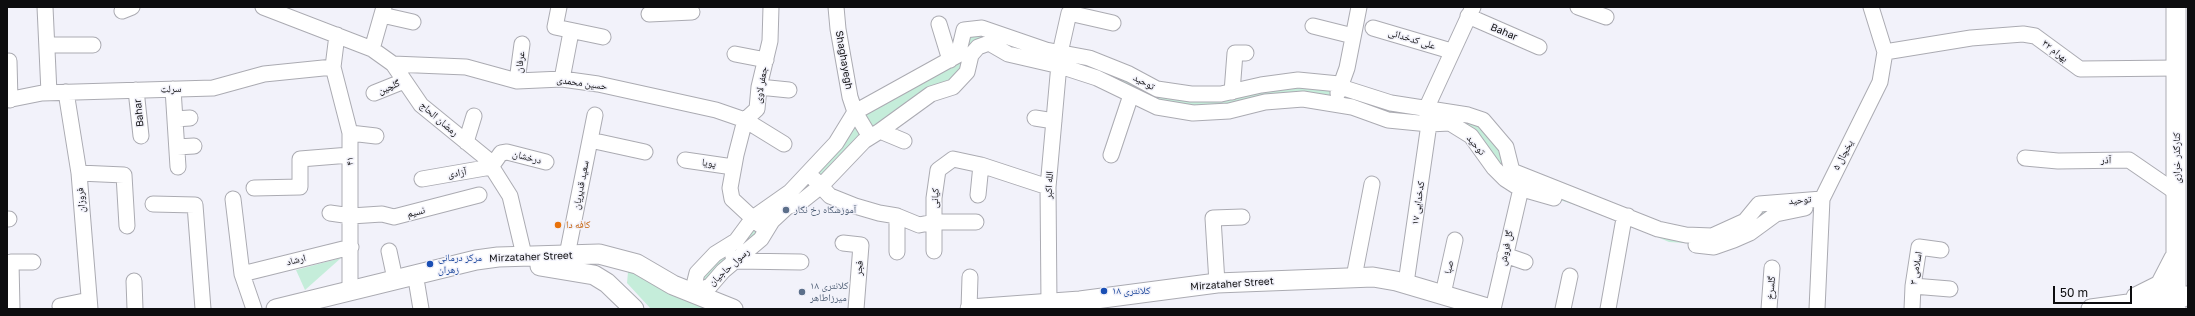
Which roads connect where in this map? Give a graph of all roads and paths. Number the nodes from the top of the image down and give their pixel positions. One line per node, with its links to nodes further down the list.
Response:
1 (45, 7): 26 (street)
2 (263, 7): 23 (street, رمضان الحاج)
3 (559, 7): 22 (street)
4 (771, 7): 36 (street, جعفر لاوی)
5 (836, 7): 61 (street, Shaghayegh)
6 (1359, 7): 24 (street)
7 (1578, 7): 15 (street)
8 (1871, 7): 33 (street, یخچال ۵)
9 (2176, 7): 42 (main road, کنارگذر خرازی)
10 (669, 10): 12 (street); 14 (street)
11 (383, 11): 16 (street); 31 (street)
12 (692, 12)
13 (1470, 12): 30 (street, Bahar); 32 (street)
14 (649, 14)
15 (1606, 18)
16 (413, 22)
17 (1113, 23): 38 (street, الله اکبر)
18 (939, 24): 37 (street)
19 (1313, 26): 24 (street)
20 (1373, 28): 32 (street, علی کدخدائی)
21 (964, 30): 37 (street, رسول حاجیان); 38 (street, توحید)
22 (571, 32): 25 (street); 44 (street)
23 (338, 34): 31 (street, رمضان الحاج); 41 (street, ۴۱)
24 (1353, 36): 47 (street)
25 (603, 37)
26 (47, 44): 27 (street); 55 (street)
27 (93, 44)
28 (522, 44): 46 (street, عرفان)
29 (978, 47): 38 (street, توحید); 71 (street, رسول حاجیان)
30 (1539, 47)
31 (372, 49): 40 (street, رمضان الحاج)
32 (1451, 51): 60 (street)
33 (1886, 52): 42 (street, بهرام ۳۲); 104 (street, یخچال ۵)
34 (1246, 53): 54 (street)
35 (735, 54): 36 (street)
36 (766, 60): 48 (street, جعفر لاوی)
37 (950, 60): 61 (street, رسول حاجیان)
38 (1060, 60): 43 (street, توحید); 49 (street, توحید); 68 (street, الله اکبر)
39 (9, 61): 58 (street)
40 (393, 64): 45 (street, رمضان الحاج); 46 (street, حسین محمدی)
41 (333, 67): 50 (street, سرلت); 70 (street, ۴۱)
42 (2177, 68): 100 (main road, کنارگذر خرازی)
43 (1120, 70): 49 (street); 54 (street, توحید)
44 (562, 79): 46 (street, حسین محمدی); 67 (street, حسین محمدی)
45 (404, 80): 56 (street, گلچین); 76 (street, رمضان الحاج)
46 (517, 81)
47 (1339, 84): 54 (street, توحید); 59 (street); 60 (street, توحید)
48 (759, 87): 52 (street); 67 (street, جعفر لاوی)
49 (1114, 87): 57 (street, توحید)
50 (173, 89): 51 (street, سرلت); 66 (street)
51 (136, 90): 53 (street, سرلت); 72 (street, Bahar)
52 (788, 90)
53 (66, 92): 55 (street, سرلت); 92 (street, فروزان)
54 (1232, 92)
55 (49, 93): 58 (street, سرلت)
56 (374, 93)
57 (1131, 95): 59 (street, توحید); 82 (street)
58 (9, 100)
59 (1335, 104): 69 (street, توحید)
60 (1426, 109): 69 (street, کدخدایی ۱۷); 95 (street, توحید)
61 (855, 112): 71 (street, Shaghayegh); 83 (street, رسول حاجیان)
62 (594, 115): 74 (street, سعید قدیریان)
63 (474, 116): 76 (street)
64 (190, 118): 66 (street)
65 (1035, 118): 68 (street)
66 (175, 119): 79 (street)
67 (745, 120): 77 (street, حسین محمدی); 91 (street, جعفر لاوی)
68 (1054, 121): 98 (street, الله اکبر)
69 (1429, 124): 95 (street, توحید); 142 (street, کدخدایی ۱۷)
70 (350, 133): 73 (street); 81 (street, ۴۱)
71 (875, 134): 75 (street); 87 (street, رسول حاجیان)
72 (141, 136)
73 (376, 136)
74 (590, 140): 80 (street); 127 (street, سعید قدیریان)
75 (904, 141)
76 (466, 142): 90 (street, رمضان الحاج)
77 (784, 144)
78 (194, 146): 79 (street)
79 (177, 147): 89 (street)
80 (645, 152)
81 (350, 155): 99 (street); 107 (street, ۴۱)
82 (1111, 155)
83 (825, 156): 87 (street); 93 (street, رسول حاجیان)
84 (2025, 158): 100 (street, آذر)
85 (685, 160): 91 (street, پویا)
86 (546, 162): 90 (street, درخشان)
87 (840, 165): 97 (street, رسول حاجیان)
88 (980, 165): 98 (street, کیانی); 102 (street); 112 (street, کیانی)
89 (178, 167)
90 (491, 167): 94 (street, آزادی); 125 (street, رمضان الحاج)
91 (733, 167): 110 (street, جعفر لاوی)
92 (79, 173): 114 (street); 152 (street, فروزان)
93 (808, 173): 97 (street, کیانی); 110 (street, رسول حاجیان)
94 (422, 178)
95 (1522, 182): 111 (street, توحید); 126 (street, گل فروش)
96 (1372, 184): 138 (street)
97 (821, 186): 108 (street, کیانی); 115 (street, رسول حاجیان)
98 (1048, 187): 151 (street, الله اکبر)
99 (254, 188)
100 (2177, 193): 118 (main road, کنارگذر خرازی)
101 (479, 195): 107 (street, نسیم)
102 (978, 195)
103 (233, 199): 135 (street)
104 (1822, 199): 111 (street, توحید); 172 (street, یخچال ۵)
105 (152, 204): 158 (street)
106 (330, 213): 107 (street, نسیم)
107 (351, 216): 119 (street, ۴۱)
108 (897, 216): 112 (street, کیانی); 124 (street)
109 (1242, 217): 141 (street)
110 (753, 218): 115 (street, جعفر لاوی); 120 (street, رسول حاجیان)
111 (1625, 220): 170 (street)
112 (934, 222): 113 (street); 121 (street)
113 (976, 222)
114 (127, 226)
115 (766, 231): 129 (street, رسول حاجیان)
116 (1455, 240): 149 (street, صبا)
117 (843, 243): 164 (street, فجر)
118 (2177, 245): 133 (main road); 150 (main road, کنارگذر خرازی); 153 (main road)
119 (351, 246): 135 (street, ارشاد); 146 (street, ۴۱)
120 (724, 248): 129 (street); 148 (street, رسول حاجیان)
121 (934, 250)
122 (1941, 250): 144 (street, اسلامی ۳)
123 (389, 251): 139 (street)
124 (897, 252)
125 (524, 255): 127 (main road, Mirzataher Street); 139 (main road, Mirzataher Street)
126 (1505, 255): 132 (street); 168 (street, گل فروش)
127 (567, 256): 128 (main road, Mirzataher Street)
128 (629, 261): 147 (main road); 148 (main road, Mirzataher Street)
129 (737, 261): 131 (street); 148 (street, رسول حاجیان)
130 (33, 262): 156 (street)
131 (801, 262)
132 (1525, 262)
133 (2188, 265)
134 (1772, 268): 171 (street, گلسرخ)
135 (242, 274): 159 (street)
136 (1570, 276): 169 (street)
137 (970, 277): 165 (street)
138 (1354, 277): 141 (main road, Mirzataher Street); 142 (main road, Mirzataher Street)
139 (395, 279): 146 (main road, Mirzataher Street)
140 (134, 282): 157 (street)
141 (1217, 283): 151 (main road, Mirzataher Street)
142 (1406, 283): 149 (main road, Mirzataher Street)
143 (417, 286): 147 (main road, Mirzataher Street); 161 (main road, Mirzataher Street); 162 (street)
144 (1913, 286): 145 (street); 173 (street, اسلامی ۳)
145 (1950, 289)
146 (350, 290): 160 (main road, Mirzataher Street)
147 (615, 290): 163 (main road, Mirzataher Street)
148 (692, 293): 155 (main road, Mirzataher Street)
149 (1443, 294): 168 (main road, Mirzataher Street)
150 (2180, 300): 153 (main road)
151 (1049, 304): 165 (main road, Mirzataher Street)
152 (89, 305): 154 (street)
153 (2115, 305): 174 (main road)
154 (60, 306)
155 (728, 308)
156 (12, 309)
157 (135, 309)
158 (203, 309)
159 (254, 309)
160 (276, 309)
161 (316, 309)
162 (421, 309)
163 (634, 309)
164 (856, 309)
165 (969, 309)
166 (1102, 309): 167 (main road, Mirzataher Street)
167 (1454, 309)
168 (1492, 309)
169 (1563, 309)
170 (1608, 309)
171 (1769, 309)
172 (1817, 309)
173 (1912, 309)
174 (2091, 309)

